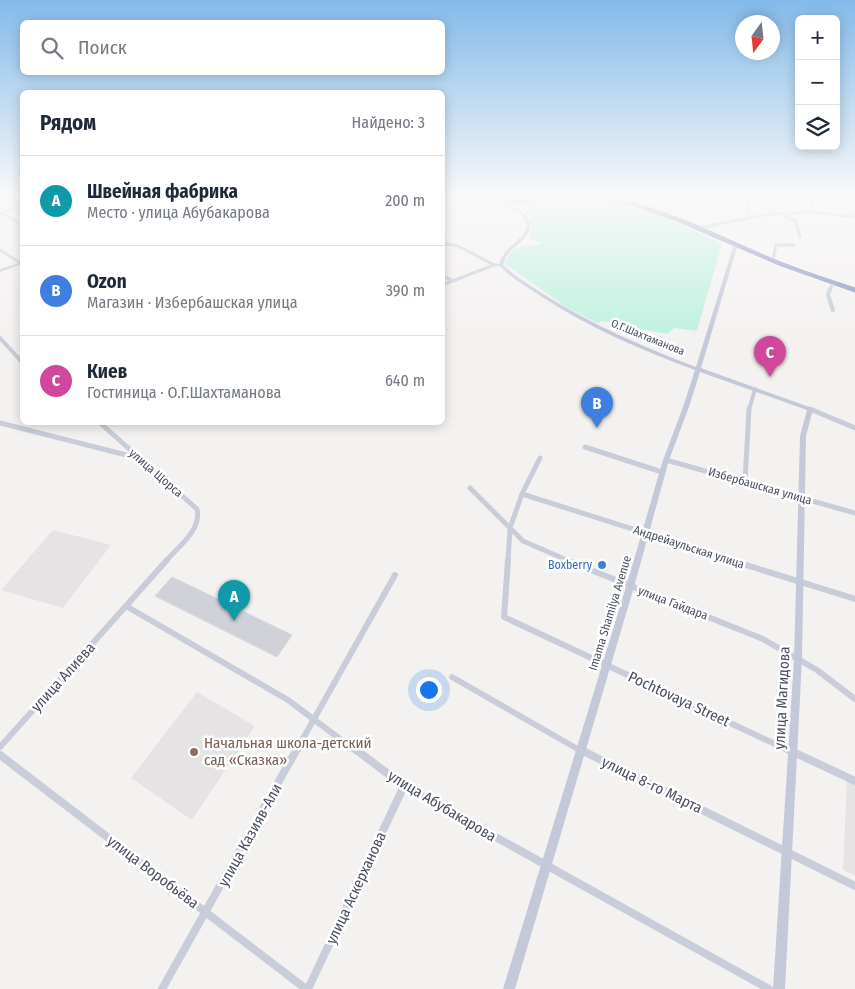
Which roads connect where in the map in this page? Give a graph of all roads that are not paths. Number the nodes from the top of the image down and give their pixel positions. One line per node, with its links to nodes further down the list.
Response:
1 (520, 241): 11 (main road)
2 (729, 241): 4 (highway)
3 (445, 244): 10 (street)
4 (736, 244): 7 (highway); 21 (main road, Imama Shamilya Avenue)
5 (794, 245): 7 (street)
6 (0, 250): 8 (street)
7 (773, 260): 15 (highway)
8 (20, 262)
9 (20, 264): 12 (main road)
10 (494, 265): 11 (street); 14 (street)
11 (501, 265): 21 (main road, О.Г.Шахтаманова)
12 (0, 271)
13 (445, 277): 14 (street)
14 (454, 281): 16 (street)
15 (833, 282): 17 (highway); 18 (street)
16 (445, 284)
17 (855, 290)
18 (833, 310)
19 (0, 338): 20 (street)
20 (20, 360)
21 (697, 368): 22 (main road, О.Г.Шахтаманова); 30 (main road, Imama Shamilya Avenue)
22 (755, 389): 23 (main road, О.Г.Шахтаманова); 32 (street)
23 (810, 410): 26 (street, О.Г.Шахтаманова); 35 (main road, улица Магидова)
24 (0, 423): 28 (street)
25 (102, 425): 28 (street, улица Щорса)
26 (855, 428)
27 (585, 447): 31 (street)
28 (140, 458): 38 (street, улица Щорса)
29 (540, 458): 34 (street)
30 (666, 460): 31 (main road, Imama Shamilya Avenue); 32 (street, Избербашская улица)
31 (662, 472): 39 (main road, Imama Shamilya Avenue)
32 (744, 482): 35 (street, Избербашская улица)
33 (470, 488): 37 (street, улица Гайдара)
34 (522, 494): 37 (street); 39 (street, Андрейаульская улица)
35 (801, 498): 36 (street, Избербашская улица); 41 (main road, улица Магидова)
36 (855, 513)
37 (510, 528): 42 (street, улица Гайдара); 46 (street, Pochtovaya Street)
38 (194, 529): 44 (street, улица Алиева)
39 (645, 533): 41 (street, Андрейаульская улица); 42 (main road, Imama Shamilya Avenue)
40 (395, 575): 49 (street, улица Казияв-Али)
41 (801, 584): 43 (street, Андрейаульская улица); 45 (main road, улица Магидова)
42 (630, 587): 45 (street, улица Гайдара); 46 (main road, Imama Shamilya Avenue)
43 (855, 599)
44 (126, 606): 49 (street, улица Абубакарова); 50 (street, улица Алиева)
45 (798, 659): 48 (street, улица Гайдара); 52 (main road, улица Магидова)
46 (606, 666): 51 (main road, Imama Shamilya Avenue); 52 (street, Pochtovaya Street)
47 (452, 678): 51 (street, улица 8-го Марта)
48 (855, 699)
49 (314, 722): 55 (street, улица Абубакарова); 59 (street, улица Казияв-Али)
50 (0, 747)
51 (580, 750): 56 (street, улица 8-го Марта); 57 (main road, Imama Shamilya Avenue)
52 (794, 752): 54 (street, Pochtovaya Street); 56 (main road, улица Магидова)
53 (0, 755): 59 (street, улица Воробьёва)
54 (855, 781)
55 (404, 786): 57 (street, улица Абубакарова); 61 (street, улица Аскерханова)
56 (787, 852): 58 (street, улица 8-го Марта); 64 (main road, улица Магидова)
57 (545, 866): 62 (main road, Imama Shamilya Avenue); 63 (street, улица Абубакарова)
58 (855, 886)
59 (206, 912): 60 (street, улица Казияв-Али); 61 (street, улица Воробьёва)
60 (162, 989)
61 (307, 989)
62 (509, 989)
63 (769, 989)
64 (779, 989)

